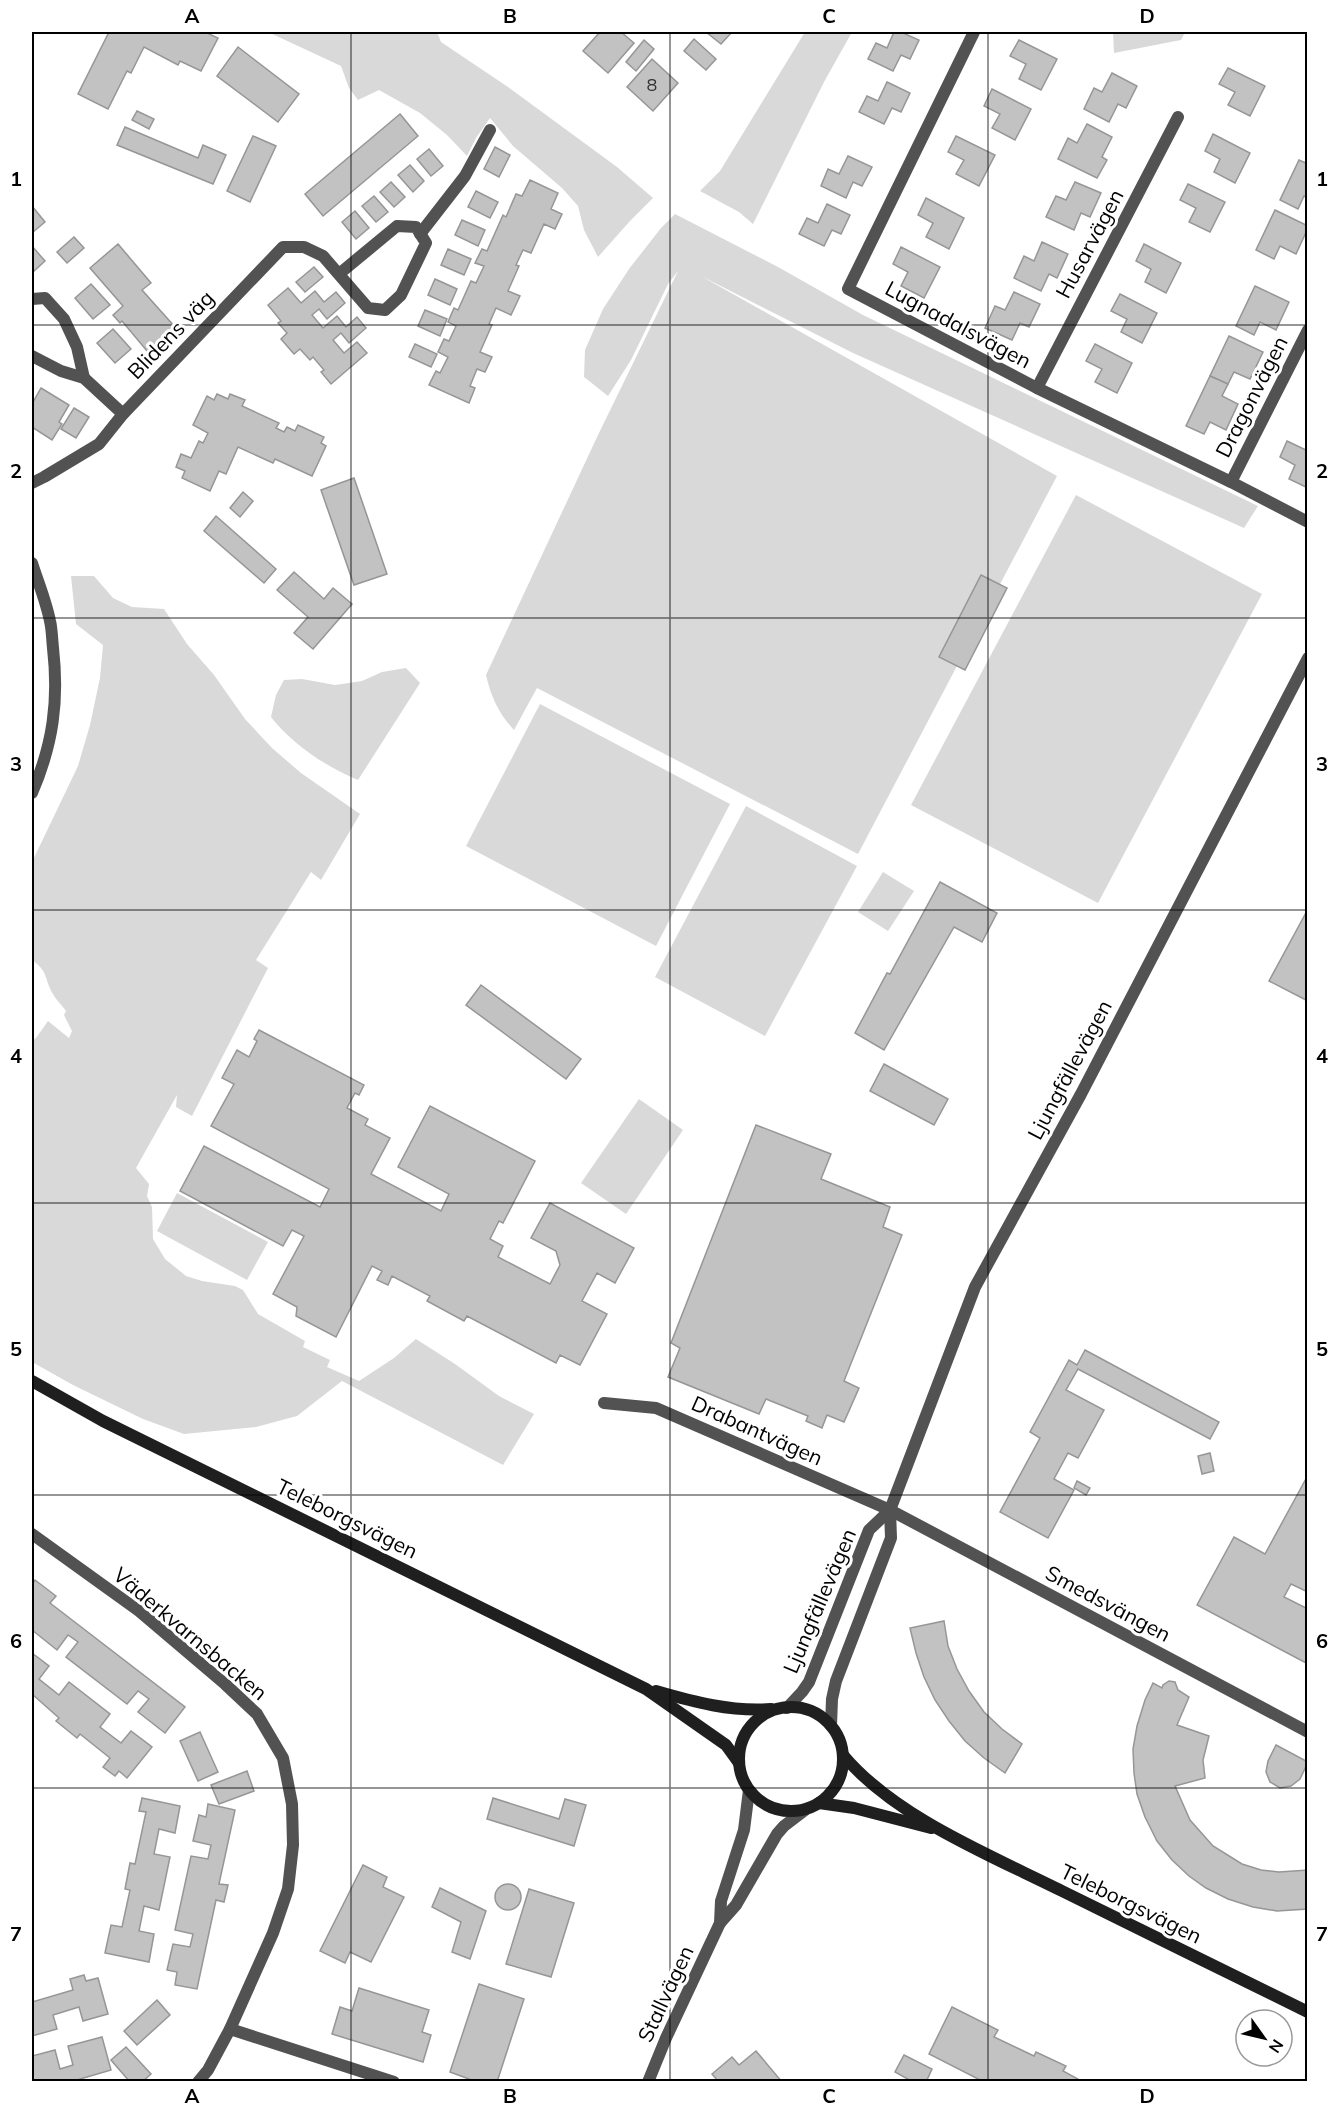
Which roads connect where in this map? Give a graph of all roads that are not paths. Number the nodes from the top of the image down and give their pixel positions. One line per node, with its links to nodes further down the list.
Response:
1 (974, 32): 10 (street, Lugnadalsvägen)
2 (1178, 117): 10 (street, Husarvägen)
3 (490, 130): 4 (street)
4 (420, 234): 5 (street); 5 (street, Blidens väg)
5 (339, 274): 11 (street, Blidens väg)
6 (32, 299): 9 (street)
7 (1308, 330): 12 (street, Dragonvägen)
8 (32, 357): 9 (street)
9 (84, 378): 11 (street)
10 (1037, 388): 12 (street, Lugnadalsvägen)
11 (123, 414): 13 (street, Blidens väg)
12 (1231, 482): 14 (street, Lugnadalsvägen)
13 (32, 483)
14 (1308, 522)
15 (32, 563): 17 (street)
16 (1308, 658): 20 (street, Ljungfällevägen)
17 (32, 793)
18 (32, 1381): 22 (main road, Teleborgsvägen)
19 (604, 1403): 20 (street, Drabantvägen)
20 (890, 1510): 23 (street, Ljungfällevägen); 24 (street, Ljungfällevägen); 25 (street, Smedsvängen)
21 (32, 1534): 34 (street, Väderkvarnsbacken)
22 (646, 1689): 23 (main road, Teleborgsvägen); 27 (main road, Teleborgsvägen)
23 (782, 1708): 24 (main road); 27 (main road)
24 (831, 1725): 26 (main road)
25 (1308, 1732)
26 (843, 1755): 29 (main road); 31 (main road, Teleborgsvägen)
27 (739, 1762): 28 (main road)
28 (749, 1790): 30 (main road); 32 (street, Stallvägen)
29 (819, 1803): 30 (main road); 31 (main road, Teleborgsvägen)
30 (805, 1810): 32 (street, Stallvägen)
31 (938, 1830): 33 (main road, Teleborgsvägen)
32 (720, 1923): 37 (street, Stallvägen)
33 (1308, 2012)
34 (231, 2029): 35 (street, Väderkvarnsbacken); 36 (street)
35 (198, 2082)
36 (394, 2082)
37 (648, 2082)

